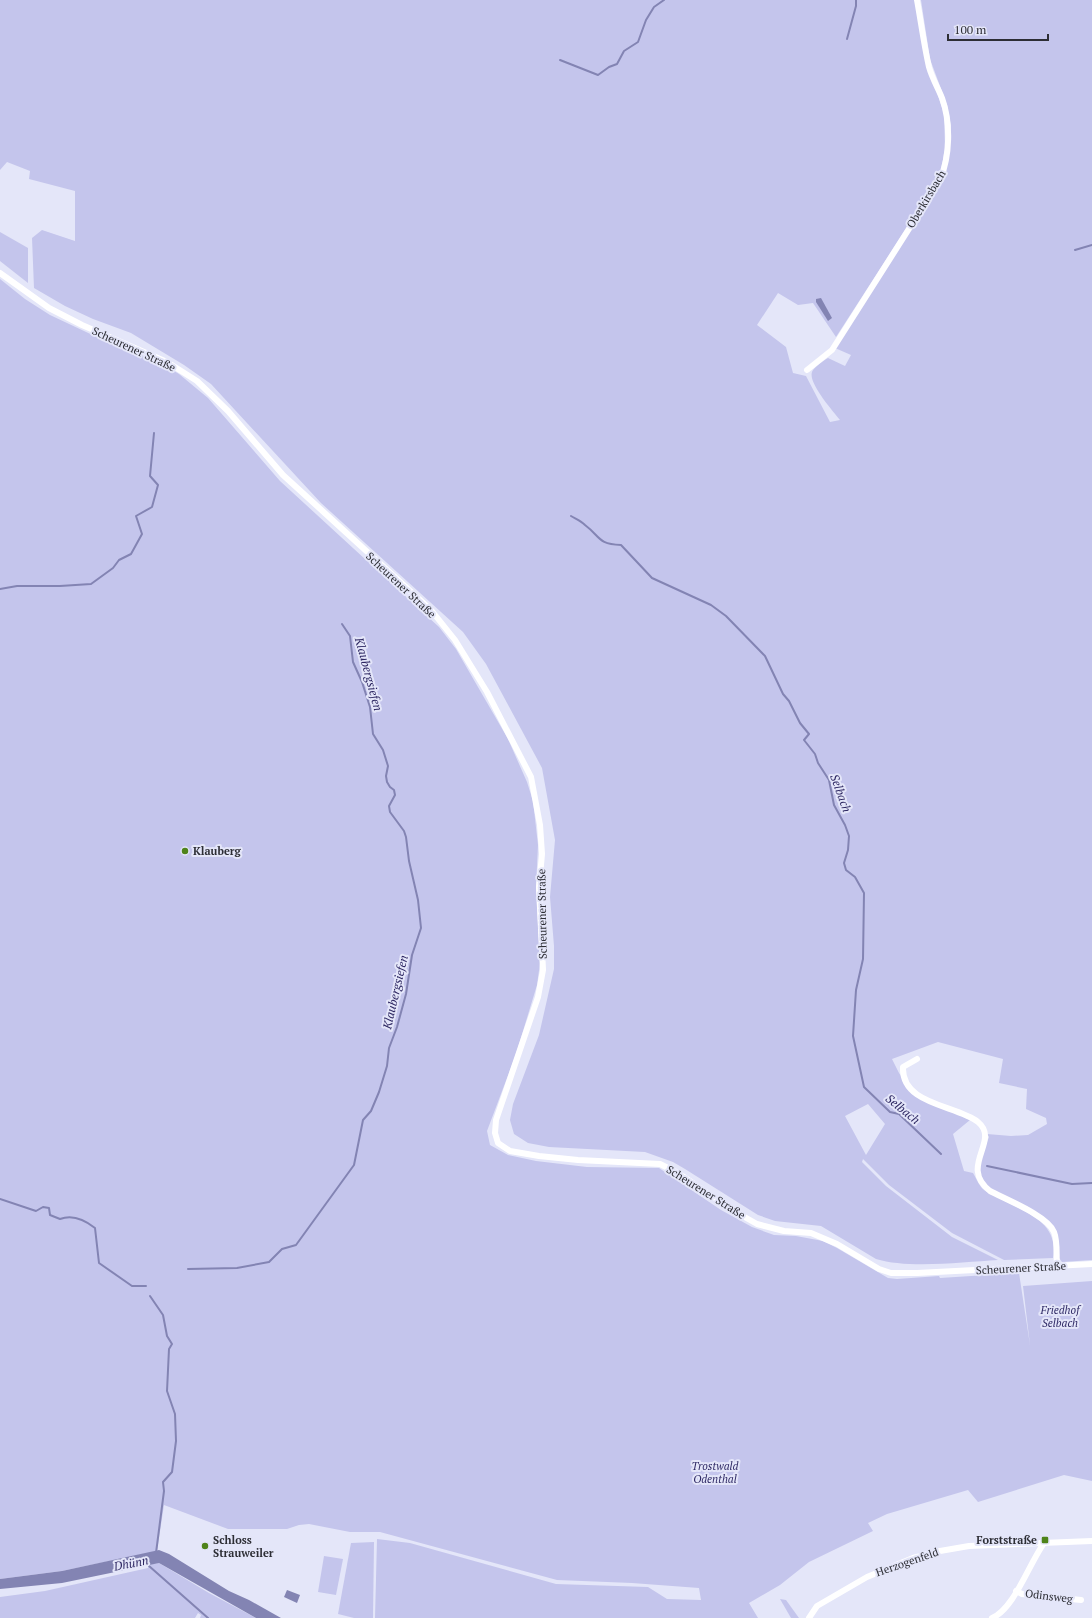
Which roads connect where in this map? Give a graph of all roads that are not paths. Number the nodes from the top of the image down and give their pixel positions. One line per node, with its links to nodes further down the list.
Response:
1 (917, 0): 3 (street, Oberkirsbach)
2 (0, 273): 6 (street, Scheurener Straße)
3 (807, 370)
4 (917, 1059): 6 (street)
5 (1092, 1264): 6 (street, Scheurener Straße)
6 (1056, 1266)
7 (1092, 1540): 8 (street, Herzogenfeld)
8 (1044, 1543): 9 (street); 11 (street, Herzogenfeld)
9 (1016, 1591): 10 (street, Odinsweg); 12 (street)
10 (1081, 1600)
11 (809, 1618)
12 (992, 1618)

